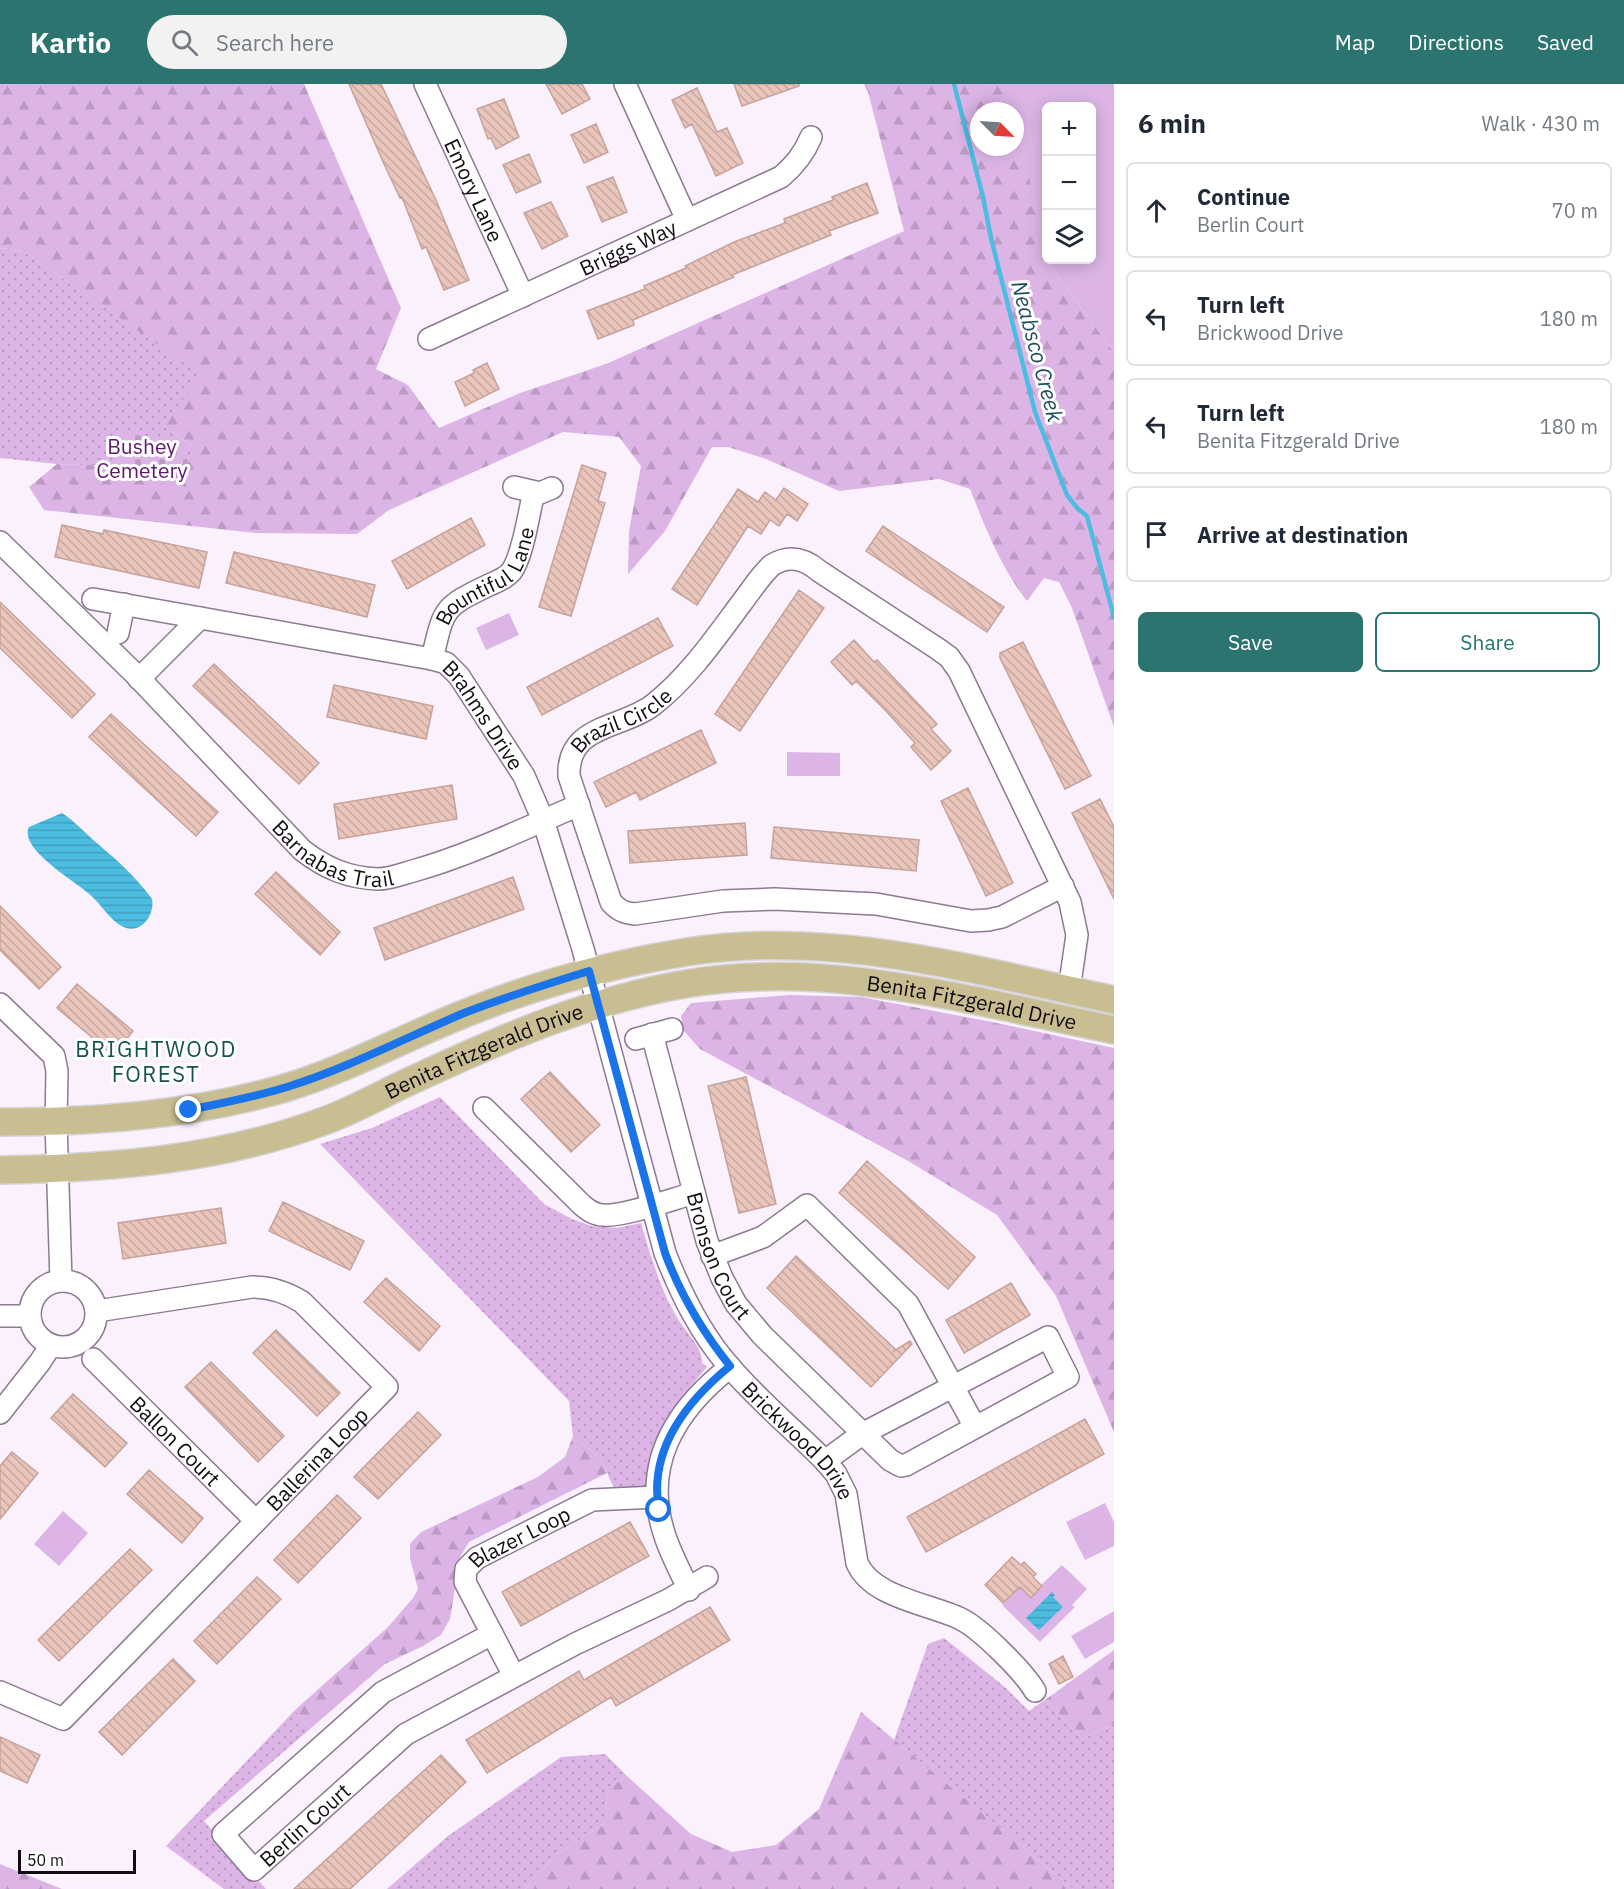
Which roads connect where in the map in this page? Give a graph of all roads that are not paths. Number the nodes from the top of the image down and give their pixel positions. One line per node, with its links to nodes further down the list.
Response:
1 (425, 84): 5 (street, Emory Lane)
2 (625, 84): 4 (street)
3 (812, 137): 4 (street, Briggs Way)
4 (687, 220): 5 (street, Briggs Way)
5 (523, 296): 6 (street, Briggs Way)
6 (429, 339)
7 (534, 489): 13 (street, Bountiful Lane)
8 (0, 542): 14 (street, Barnabas Trail)
9 (93, 598): 10 (street, Brahms Drive)
10 (124, 604): 11 (street, Brahms Drive); 12 (street)
11 (200, 618): 13 (street, Brahms Drive); 14 (street)
12 (118, 633)
13 (432, 659): 16 (street, Brahms Drive)
14 (139, 679): 16 (street, Barnabas Trail)
15 (579, 805): 16 (street, Barnabas Trail); 17 (street, Brazil Circle); 17 (street, Brazil Circle)
16 (543, 820): 18 (street, Brahms Drive)
17 (1063, 886): 19 (street, Brazil Circle)
18 (589, 971): 19 (main road, Benita Fitzgerald Drive); 21 (street, Brickwood Drive); 27 (main road, Benita Fitzgerald Drive)
19 (1069, 990): 20 (main road, Benita Fitzgerald Drive)
20 (1114, 1000)
21 (598, 1003): 23 (main road, Benita Fitzgerald Drive); 28 (main road, Benita Fitzgerald Drive); 31 (street, Brickwood Drive)
22 (0, 1004): 27 (street)
23 (1114, 1030)
24 (653, 1034): 30 (street, Bronson Court)
25 (484, 1108): 31 (street)
26 (0, 1122): 27 (main road, Benita Fitzgerald Drive)
27 (56, 1122): 28 (street)
28 (58, 1169): 29 (main road, Benita Fitzgerald Drive); 33 (street)
29 (0, 1170)
30 (694, 1193): 31 (street); 32 (street, Bronson Court)
31 (651, 1204): 39 (street, Brickwood Drive)
32 (712, 1256): 40 (street); 43 (street, Bronson Court)
33 (62, 1281): 34 (street); 36 (street)
34 (97, 1311): 37 (street); 46 (street, Ballerina Loop)
35 (0, 1316): 36 (street)
36 (30, 1316): 37 (street)
37 (51, 1345): 41 (street)
38 (93, 1359): 46 (street, Ballon Court)
39 (730, 1366): 44 (street, Brickwood Drive); 45 (street)
40 (953, 1387): 42 (street); 42 (street); 43 (street)
41 (0, 1413)
42 (975, 1427): 43 (street, Bronson Court)
43 (862, 1434): 44 (street)
44 (825, 1461): 51 (street, Brickwood Drive)
45 (656, 1497): 48 (street); 49 (street, Blazer Loop)
46 (256, 1521): 52 (street, Ballerina Loop)
47 (707, 1577): 48 (street, Berlin Court)
48 (689, 1590): 50 (street, Berlin Court)
49 (492, 1634): 50 (street, Blazer Loop); 50 (street, Berlin Court)
50 (514, 1676)
51 (1035, 1690)
52 (0, 1692)

